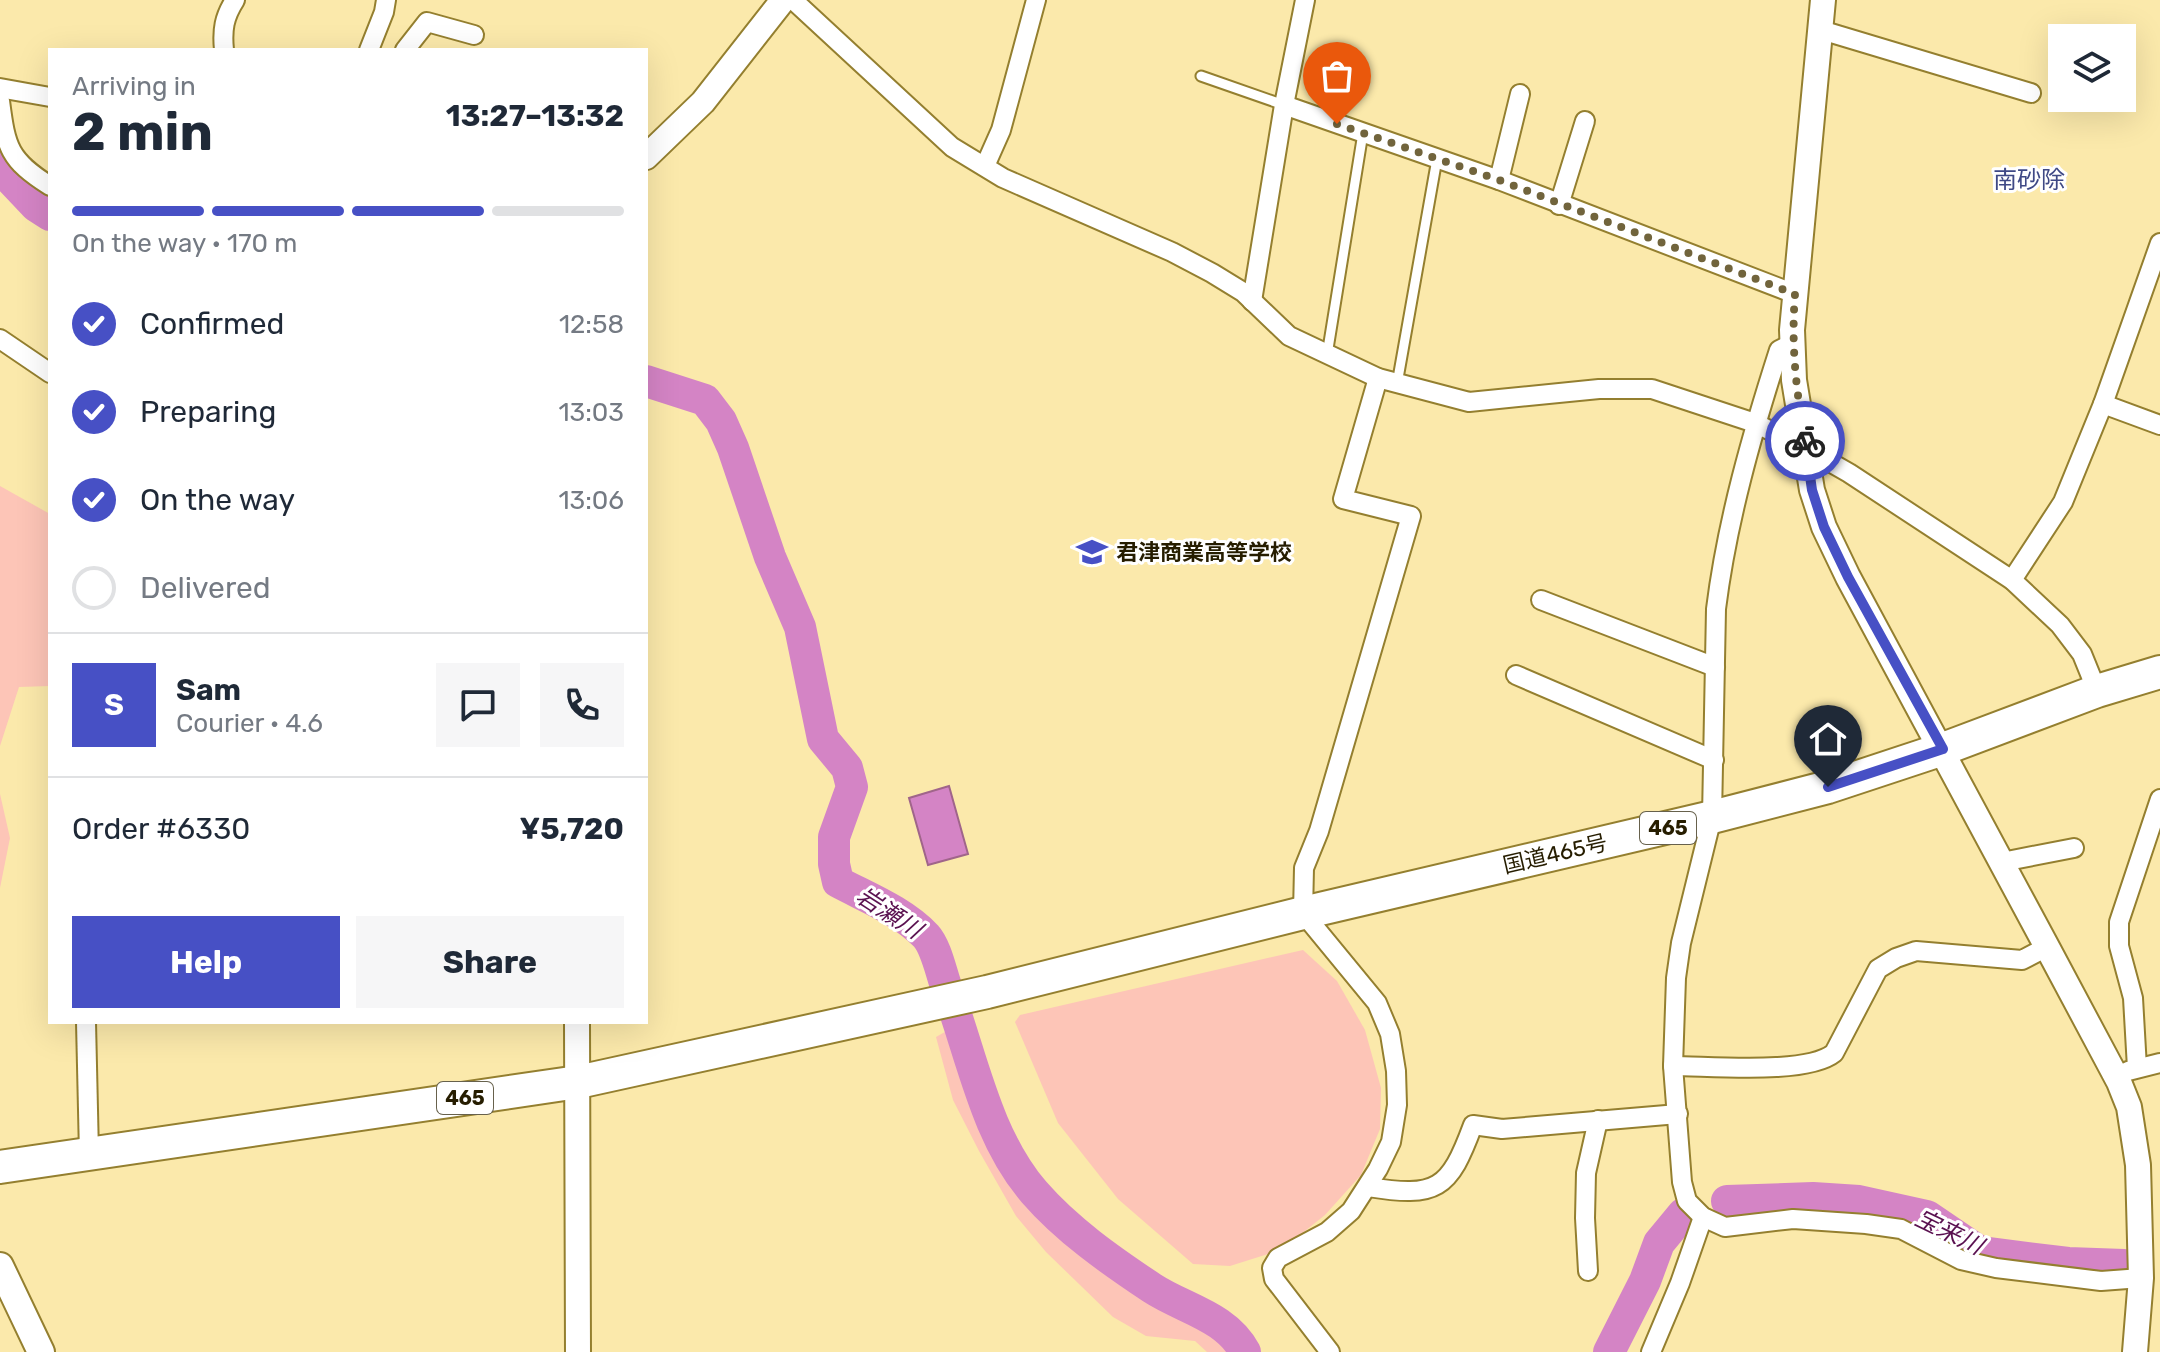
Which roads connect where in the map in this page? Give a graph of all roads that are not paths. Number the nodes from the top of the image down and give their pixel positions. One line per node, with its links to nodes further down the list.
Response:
1 (235, 0): 10 (street)
2 (386, 0): 11 (street)
3 (783, 0): 22 (street)
4 (793, 0): 24 (street)
5 (1036, 0): 24 (street)
6 (1305, 0): 19 (street)
7 (1823, 0): 8 (street)
8 (1821, 30): 15 (street); 29 (street)
9 (474, 35): 12 (street)
10 (224, 48)
11 (374, 48)
12 (407, 48)
13 (1201, 76): 19 (lane)
14 (0, 88): 17 (street)
15 (2031, 93)
16 (1520, 94): 25 (street)
17 (48, 97)
18 (0, 101): 26 (street)
19 (1284, 105): 21 (street); 30 (street)
20 (1585, 121): 27 (street)
21 (1363, 133): 23 (street); 33 (lane)
22 (648, 155)
23 (1437, 159): 25 (street); 36 (lane)
24 (985, 166): 30 (street)
25 (1499, 180): 27 (street)
26 (48, 185)
27 (1559, 205): 29 (street)
28 (2160, 243): 37 (street)
29 (1795, 294): 32 (street)
30 (1252, 301): 33 (street)
31 (0, 339): 34 (street)
32 (1793, 343): 38 (street); 40 (street)
33 (1327, 355): 35 (street)
34 (48, 372)
35 (1378, 378): 36 (street); 53 (street)
36 (1397, 384): 38 (street)
37 (2103, 404): 39 (street); 41 (street)
38 (1755, 423): 40 (street); 43 (street)
39 (2160, 425)
40 (1807, 449): 41 (street); 47 (street)
41 (2012, 580): 46 (street)
42 (1541, 600): 43 (street)
43 (1715, 667): 48 (street)
44 (2160, 672): 46 (highway, 国道465号 / 465)
45 (1516, 675): 48 (street)
46 (2097, 691): 47 (highway, 国道465号 / 465)
47 (1943, 749): 50 (highway, 国道465号 / 465); 52 (street)
48 (1714, 760): 50 (street)
49 (2160, 799): 59 (street)
50 (1712, 817): 53 (highway, 国道465号 / 465); 58 (street)
51 (2074, 848): 52 (street)
52 (2002, 862): 54 (street)
53 (1303, 913): 60 (highway, 国道465号 / 465); 65 (street)
54 (2047, 947): 58 (street); 59 (street)
55 (86, 1024): 63 (street)
56 (577, 1024): 60 (street)
57 (2160, 1063): 59 (street)
58 (1673, 1066): 61 (street)
59 (2126, 1071): 69 (street)
60 (578, 1082): 63 (highway, 465); 71 (street)
61 (1678, 1114): 62 (street); 66 (street)
62 (1598, 1120): 65 (street); 68 (street)
63 (89, 1154): 64 (highway, 465)
64 (0, 1167)
65 (1368, 1187): 72 (street)
66 (1703, 1217): 69 (street); 73 (street)
67 (0, 1266): 70 (main road)
68 (1588, 1271)
69 (2151, 1280): 74 (street)
70 (41, 1352)
71 (578, 1352)
72 (1330, 1352)
73 (1651, 1352)
74 (2135, 1352)

